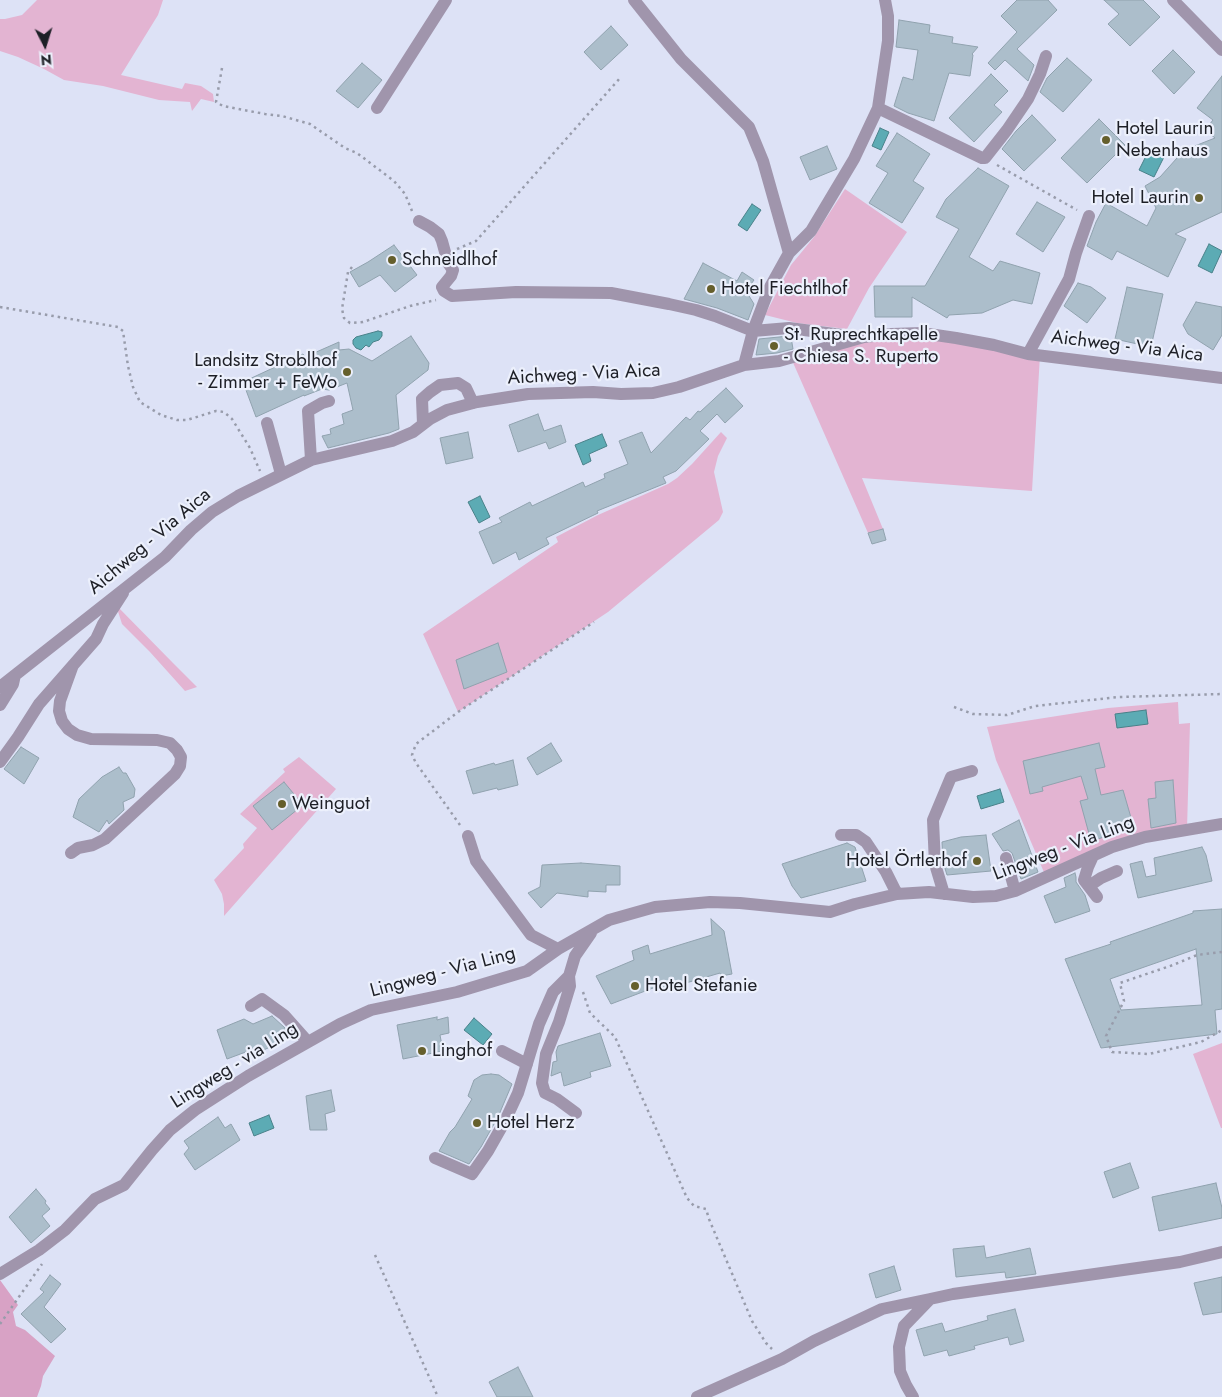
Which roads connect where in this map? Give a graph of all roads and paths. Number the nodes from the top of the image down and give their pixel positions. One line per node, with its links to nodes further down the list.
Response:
1 (446, 0): 9 (street)
2 (634, 0): 15 (street)
3 (885, 0): 10 (street)
4 (1173, 0): 5 (street)
5 (1222, 50)
6 (1046, 56): 11 (street)
7 (222, 68): 13 (path)
8 (620, 78): 14 (path)
9 (378, 108)
10 (878, 108): 11 (street); 15 (street)
11 (985, 158): 12 (path)
12 (1089, 216): 21 (street, Aichweg - Via Aica)
13 (419, 221): 14 (street)
14 (446, 254): 17 (street)
15 (789, 254): 19 (street)
16 (352, 267): 17 (path)
17 (452, 296): 19 (street, Aichweg - Via Aica)
18 (0, 307): 30 (path)
19 (753, 331): 20 (street, Aichweg - Via Aica); 22 (street)
20 (864, 337): 21 (street, Aichweg - Via Aica); 22 (street, Aichweg - Via Aica)
21 (1028, 354): 23 (street, Aichweg - Via Aica)
22 (744, 365): 25 (street, Aichweg - Via Aica)
23 (1222, 378)
24 (329, 401): 28 (street)
25 (473, 403): 27 (street, Aichweg - Via Aica); 27 (street)
26 (267, 423): 29 (street)
27 (423, 424): 28 (street, Aichweg - Via Aica)
28 (311, 460): 29 (street, Aichweg - Via Aica)
29 (281, 474): 30 (street, Aichweg - Via Aica)
30 (265, 482): 31 (street, Aichweg - Via Aica)
31 (127, 587): 33 (street); 34 (street, Aichweg - Via Aica)
32 (594, 622): 43 (path)
33 (73, 665): 39 (street); 44 (street)
34 (15, 675): 35 (street, Aichweg - Via Aica); 37 (street)
35 (0, 686)
36 (1222, 694): 38 (path)
37 (0, 705)
38 (954, 707)
39 (0, 762)
40 (972, 771): 51 (street)
41 (1222, 824): 45 (street, Lingweg - Via Ling)
42 (841, 835): 50 (street)
43 (468, 836): 54 (street, Lingweg - Via Ling)
44 (71, 853)
45 (1093, 856): 48 (street); 49 (street, Lingweg - Via Ling)
46 (1006, 858): 49 (street)
47 (1117, 871): 48 (street)
48 (1089, 886): 52 (street)
49 (1015, 891): 51 (street, Lingweg - Via Ling)
50 (897, 894): 51 (street, Lingweg - Via Ling); 53 (street, Lingweg - Via Ling)
51 (944, 894)
52 (1098, 897)
53 (596, 927): 54 (street, Lingweg - Via Ling); 56 (street)
54 (558, 949): 59 (street, Lingweg - Via Ling)
55 (1222, 952): 60 (path)
56 (569, 976): 63 (street); 64 (street)
57 (582, 988): 72 (path)
58 (251, 1006): 61 (street, Lingweg - Via Ling)
59 (335, 1028): 61 (street, Lingweg - via Ling)
60 (1222, 1030)
61 (308, 1042): 69 (street, Lingweg - via Ling)
62 (502, 1051): 63 (street)
63 (527, 1064): 65 (street)
64 (576, 1113)
65 (435, 1158)
66 (1222, 1252): 70 (street)
67 (375, 1255): 73 (path)
68 (47, 1258): 71 (path)
69 (0, 1274)
70 (930, 1299): 72 (street); 75 (street)
71 (0, 1324)
72 (782, 1359): 74 (street)
73 (438, 1397)
74 (697, 1397)
75 (914, 1397)

